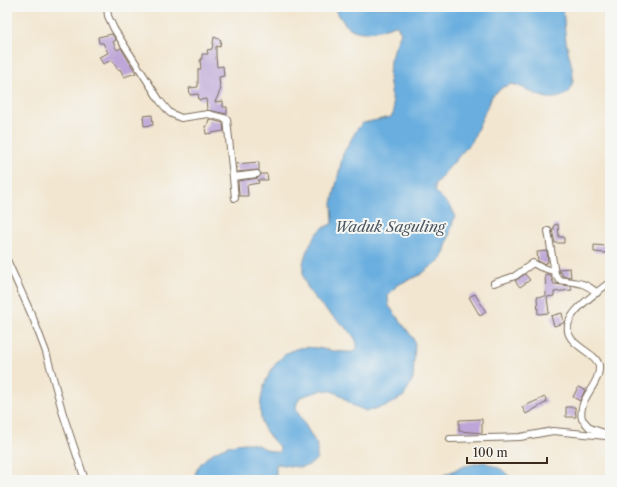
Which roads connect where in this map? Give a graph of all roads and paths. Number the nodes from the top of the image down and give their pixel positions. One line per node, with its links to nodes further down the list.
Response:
1 (107, 7): 5 (street)
2 (609, 7): 3 (street)
3 (610, 11)
4 (257, 174): 5 (street)
5 (232, 177): 6 (street)
6 (235, 198)
7 (548, 231): 9 (street)
8 (7, 260): 15 (street)
9 (555, 274): 11 (street); 12 (street)
10 (610, 282): 12 (street)
11 (494, 283)
12 (597, 293): 13 (street)
13 (610, 435): 14 (street)
14 (450, 439)
15 (85, 480)

